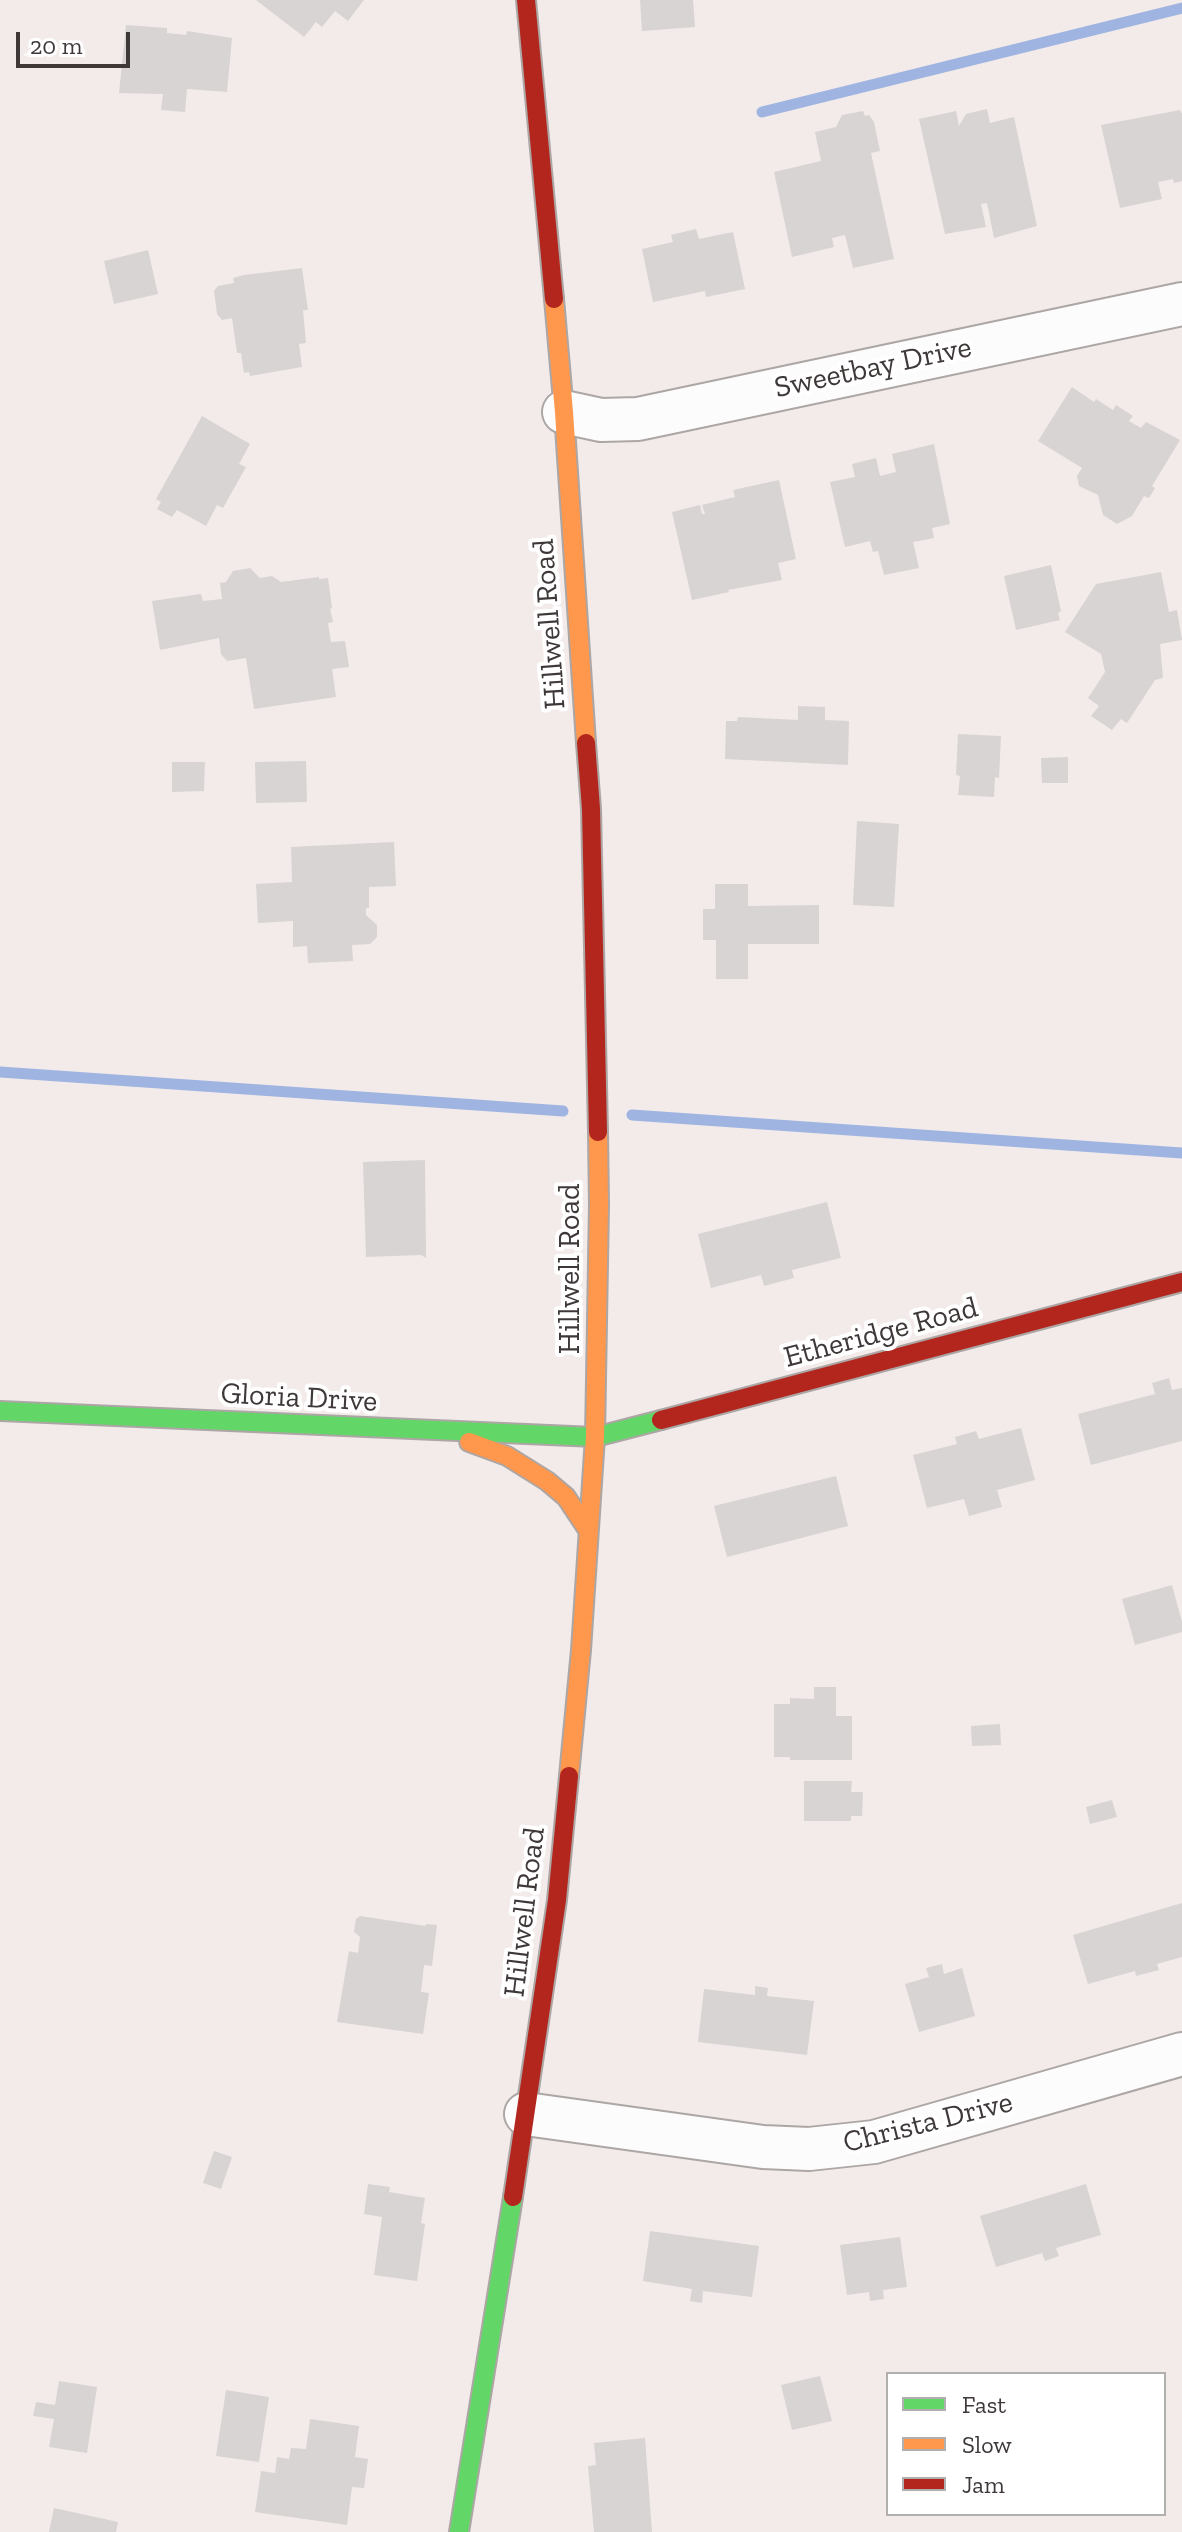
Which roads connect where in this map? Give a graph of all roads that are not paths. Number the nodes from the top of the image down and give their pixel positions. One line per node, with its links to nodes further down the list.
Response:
1 (526, 0): 3 (street, Hillwell Road)
2 (1182, 304): 3 (street, Sweetbay Drive)
3 (564, 412): 7 (street, Hillwell Road)
4 (1182, 1282): 7 (street, Etheridge Road)
5 (0, 1411): 6 (street, Gloria Drive)
6 (444, 1432): 7 (street, Gloria Drive); 8 (street)
7 (595, 1437): 8 (street, Hillwell Road)
8 (588, 1530): 10 (street, Hillwell Road)
9 (1182, 2054): 10 (street, Christa Drive)
10 (526, 2114): 11 (street, Hillwell Road)
11 (459, 2532)

